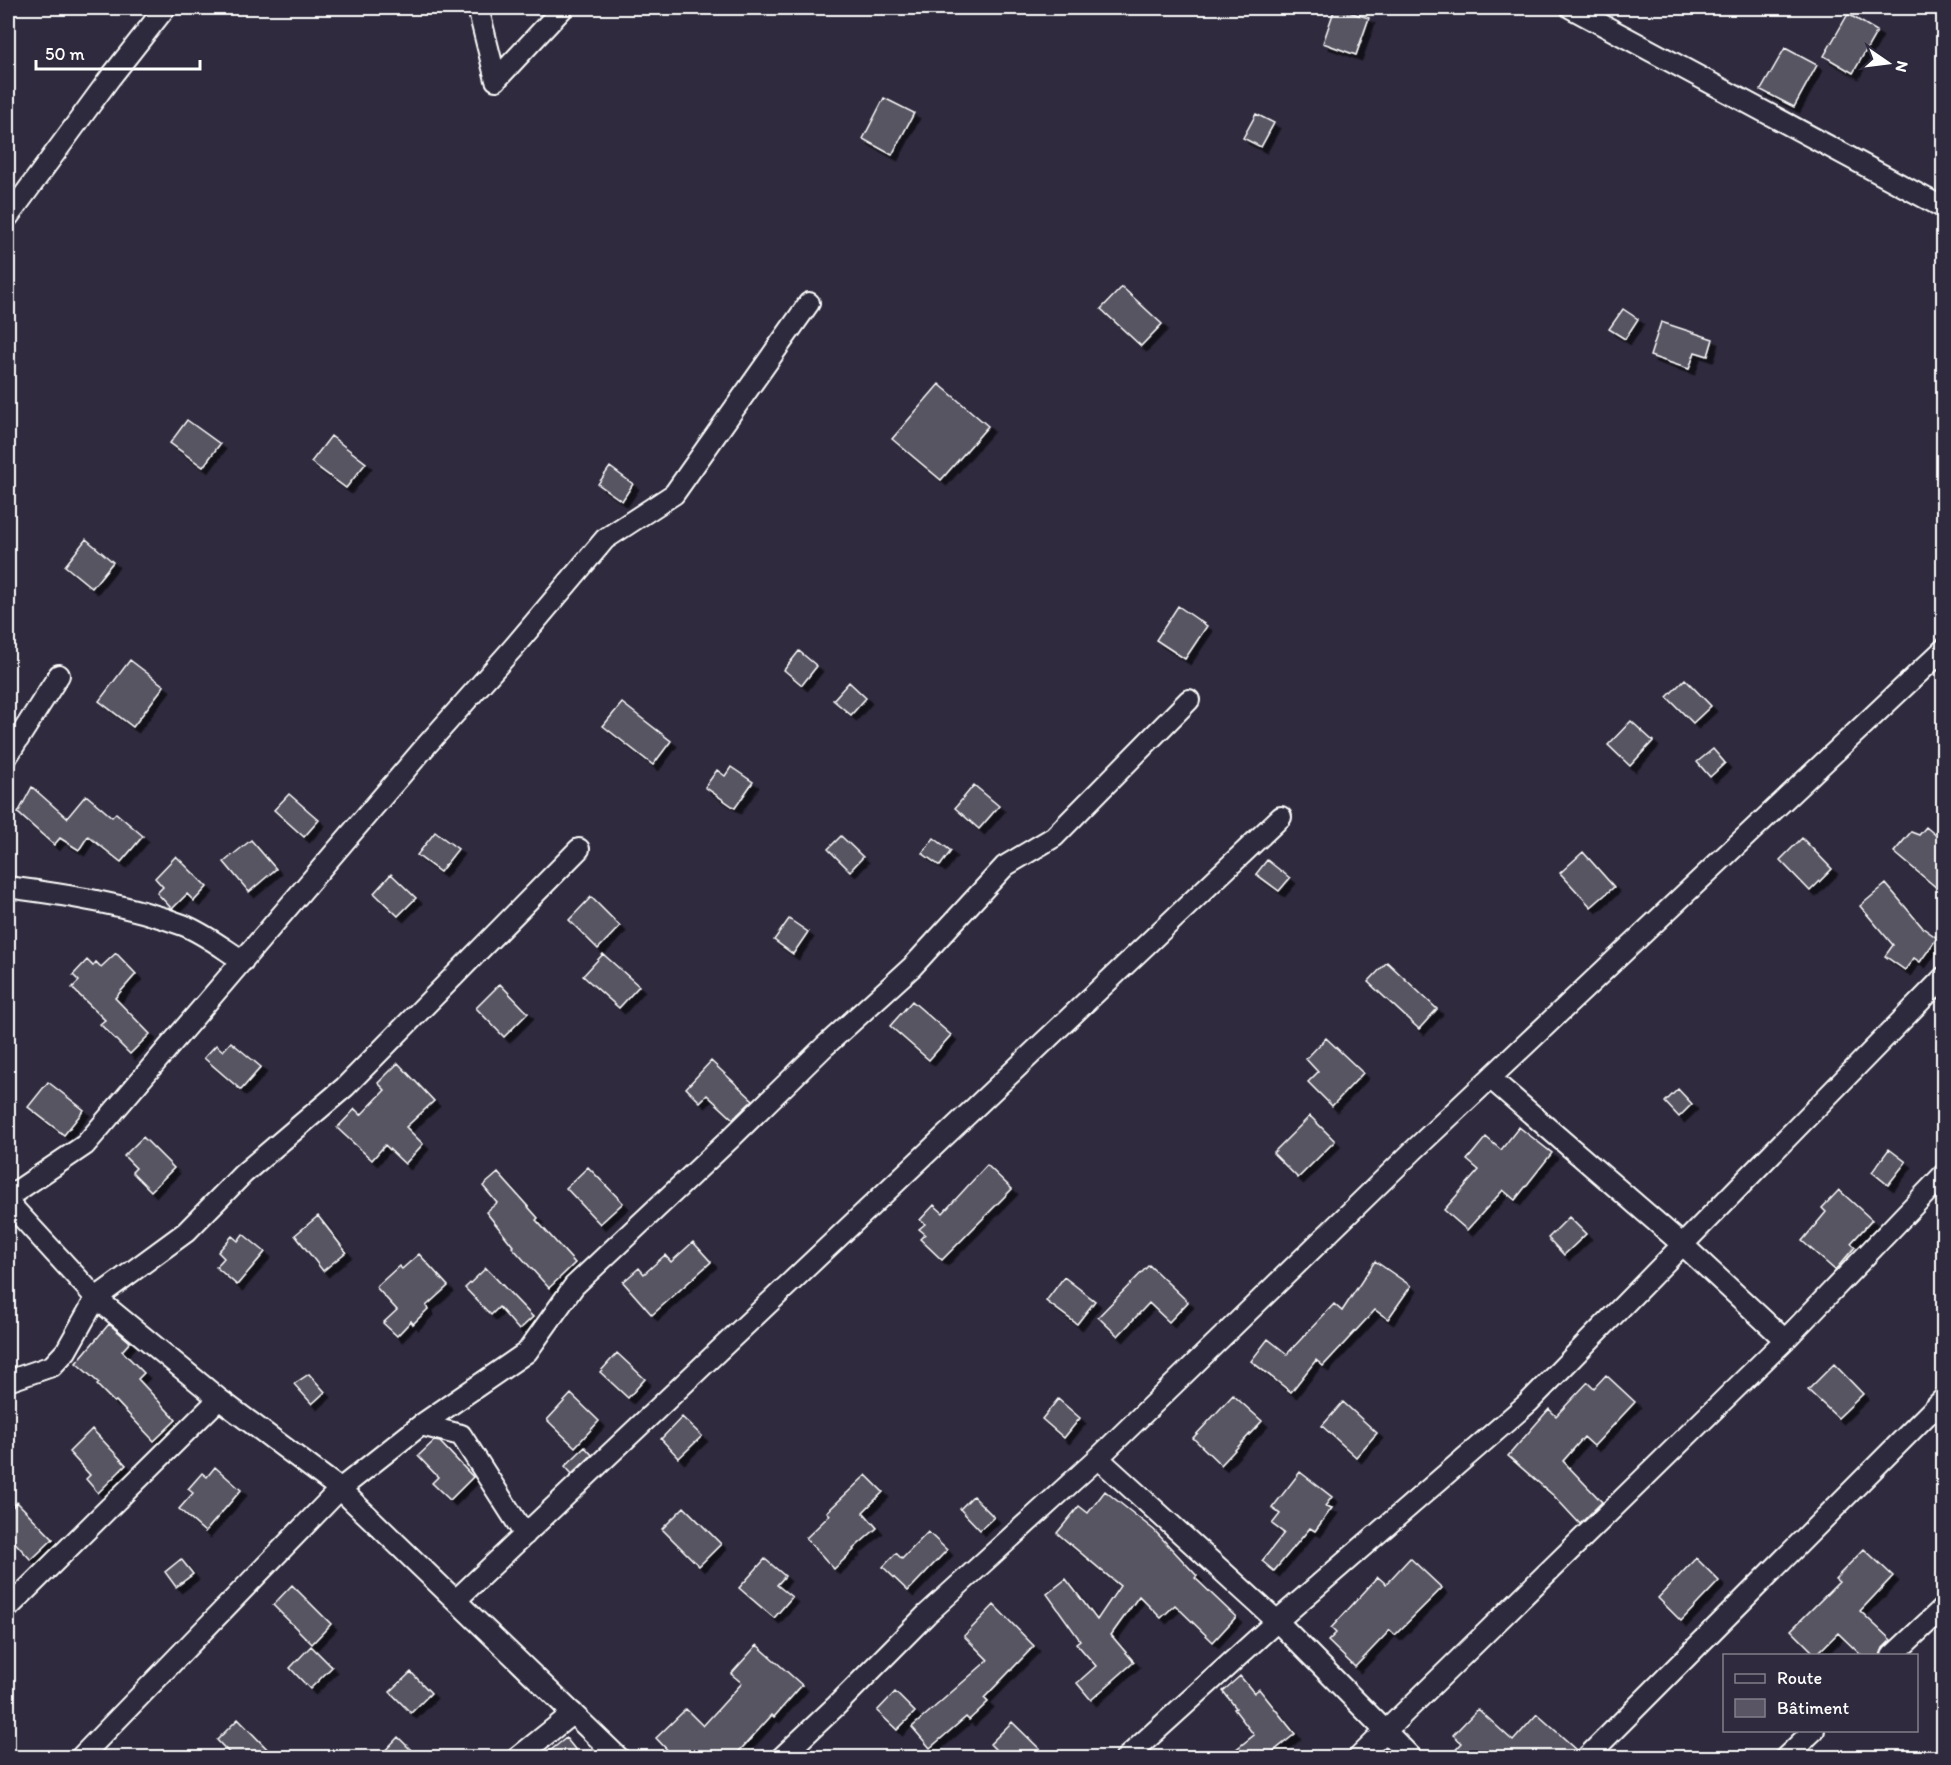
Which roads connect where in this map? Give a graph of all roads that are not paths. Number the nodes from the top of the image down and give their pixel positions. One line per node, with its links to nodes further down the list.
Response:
1 (165, 8): 6 (street)
2 (478, 8): 3 (street)
3 (563, 8)
4 (1571, 8): 5 (street)
5 (1944, 208)
6 (8, 217)
7 (809, 303): 15 (street)
8 (1944, 649): 17 (street)
9 (59, 675): 11 (street)
10 (1189, 700): 26 (street)
11 (8, 755)
12 (1281, 817): 29 (street)
13 (579, 849): 21 (street)
14 (8, 886): 15 (street)
15 (243, 961): 19 (street)
16 (1944, 977): 20 (street)
17 (1490, 1078): 20 (street); 27 (street)
18 (1944, 1174): 22 (street)
19 (8, 1200): 21 (street)
20 (1683, 1245): 22 (street); 33 (street)
21 (96, 1298): 23 (street); 25 (street)
22 (1785, 1341): 36 (street)
23 (8, 1381)
24 (1944, 1398): 45 (street)
25 (219, 1399): 28 (street); 32 (street)
26 (421, 1425): 28 (street); 29 (street)
27 (1098, 1458): 33 (street); 41 (street)
28 (340, 1489): 30 (street); 38 (street)
29 (525, 1535): 30 (street)
30 (456, 1600): 35 (street)
31 (1944, 1606): 34 (street)
32 (8, 1608)
33 (1277, 1621): 36 (street); 42 (street)
34 (1894, 1654)
35 (573, 1713): 39 (street); 40 (street)
36 (1386, 1732): 43 (street); 44 (street)
37 (1813, 1732): 46 (street)
38 (80, 1758)
39 (517, 1758)
40 (619, 1758)
41 (781, 1758)
42 (1126, 1758)
43 (1358, 1758)
44 (1412, 1758)
45 (1586, 1758)
46 (1785, 1758)

